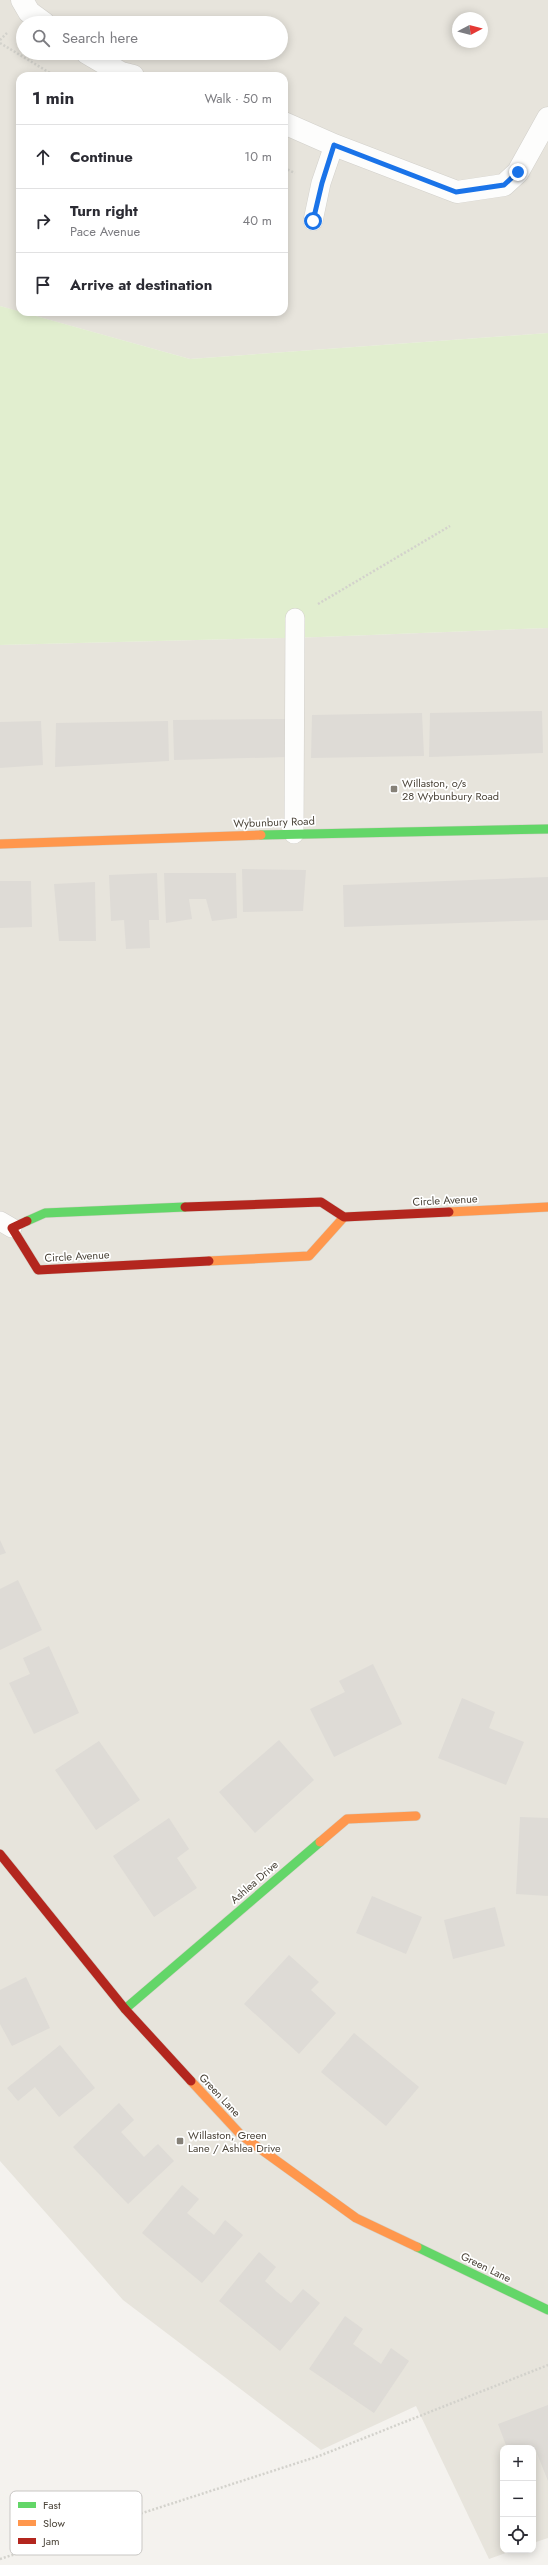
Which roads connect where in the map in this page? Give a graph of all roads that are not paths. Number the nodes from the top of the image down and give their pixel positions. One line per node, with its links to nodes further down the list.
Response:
1 (22, 0): 2 (street)
2 (34, 16)
3 (99, 60): 4 (street)
4 (119, 72)
5 (548, 118): 7 (street)
6 (288, 125): 7 (street)
7 (334, 145): 8 (lane)
8 (313, 221)
9 (295, 618): 11 (lane)
10 (548, 829): 11 (street, Wybunbury Road)
11 (294, 834): 12 (street, Wybunbury Road)
12 (0, 844)
13 (548, 1207): 14 (street, Circle Avenue)
14 (344, 1217): 15 (street, Circle Avenue); 15 (street, Circle Avenue)
15 (6, 1224)
16 (416, 1816): 18 (street, Ashlea Drive)
17 (0, 1854): 18 (street, Green Lane)
18 (125, 2009): 19 (street, Green Lane)
19 (548, 2310)

